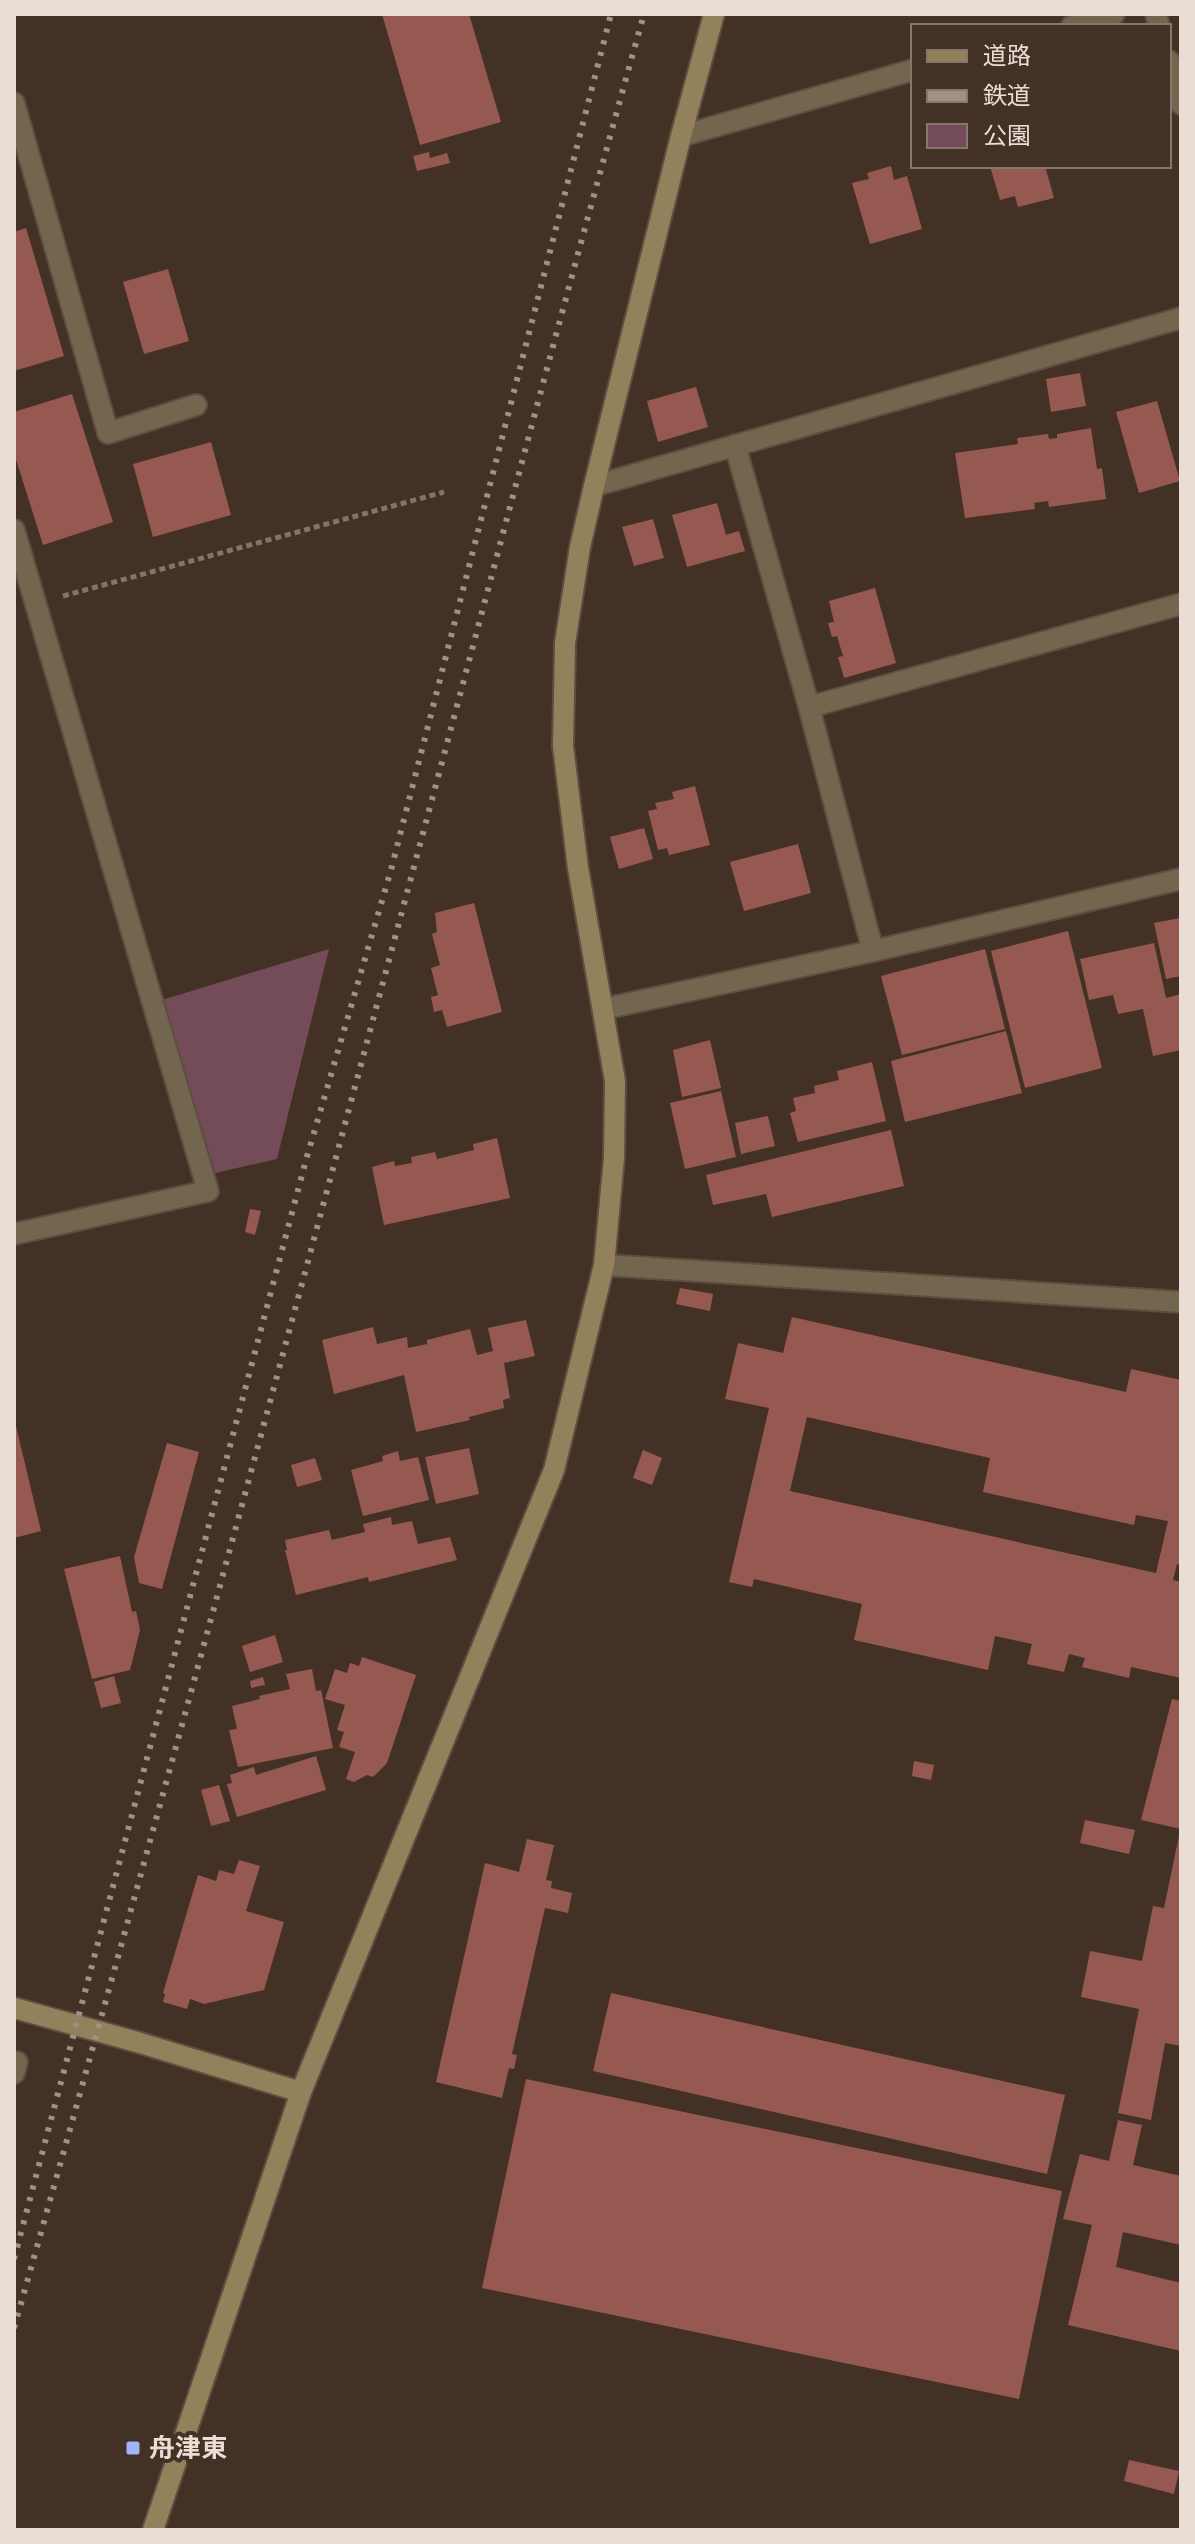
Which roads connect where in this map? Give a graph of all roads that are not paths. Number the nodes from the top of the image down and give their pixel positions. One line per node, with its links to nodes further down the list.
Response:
1 (714, 14): 8 (street)
2 (1114, 14): 3 (street)
3 (1079, 24)
4 (1171, 68): 7 (street)
5 (911, 71): 8 (street)
6 (14, 103): 10 (street)
7 (1181, 104)
8 (681, 136): 12 (street)
9 (1181, 318): 11 (street)
10 (196, 405)
11 (735, 445): 12 (street); 15 (street)
12 (594, 486): 18 (street)
13 (14, 530): 19 (street)
14 (1181, 604): 15 (street)
15 (809, 707): 17 (street)
16 (1181, 879): 17 (street)
17 (873, 951): 18 (street)
18 (603, 1009): 20 (street)
19 (14, 1234)
20 (604, 1265): 21 (street); 23 (street)
21 (1181, 1302)
22 (14, 2008): 23 (street)
23 (301, 2092): 24 (street)
24 (153, 2530)

